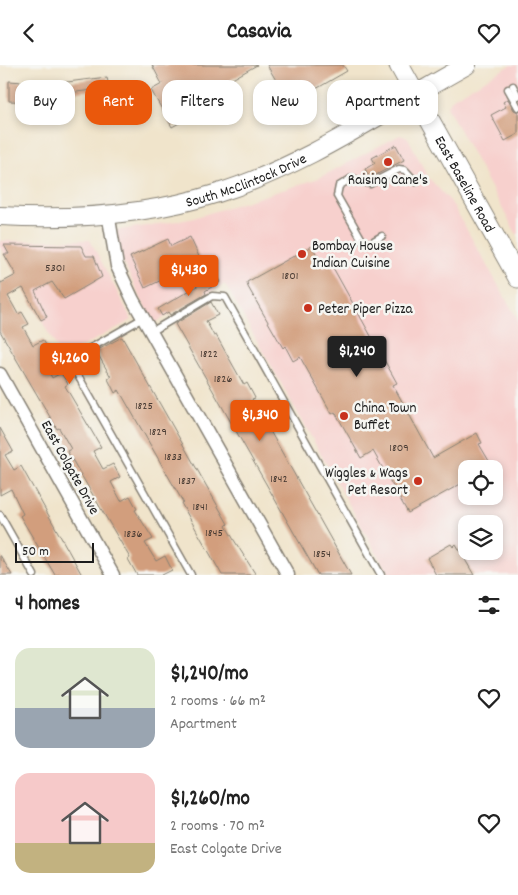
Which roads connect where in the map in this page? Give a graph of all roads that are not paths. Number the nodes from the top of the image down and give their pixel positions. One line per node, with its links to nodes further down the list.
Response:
1 (399, 65): 3 (main road, East Baseline Road)
2 (467, 65): 4 (main road, South McClintock Drive)
3 (407, 80)
4 (438, 81)
5 (518, 96): 6 (lane)
6 (518, 107)
7 (359, 125): 10 (main road, South McClintock Drive)
8 (432, 125): 13 (main road, East Baseline Road)
9 (416, 183): 12 (lane)
10 (108, 213): 11 (main road, South McClintock Drive); 14 (street)
11 (0, 217)
12 (382, 236)
13 (518, 278)
14 (143, 318): 15 (street); 20 (lane)
15 (151, 332): 21 (street); 22 (lane)
16 (0, 374): 19 (street, East Colgate Drive)
17 (0, 515): 18 (lane)
18 (34, 575)
19 (113, 575)
20 (191, 575)
21 (288, 575)
22 (381, 575)

